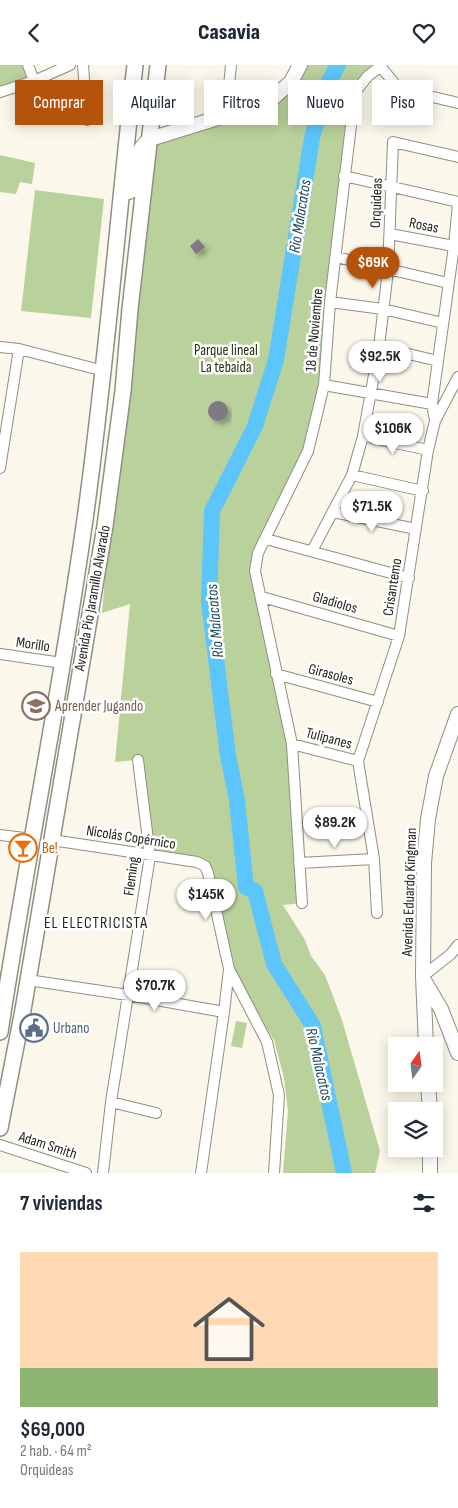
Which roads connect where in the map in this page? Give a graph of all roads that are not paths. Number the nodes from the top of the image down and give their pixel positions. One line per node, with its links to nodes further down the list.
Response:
1 (28, 65): 9 (street)
2 (70, 65): 10 (street)
3 (83, 65): 11 (street)
4 (135, 65): 22 (main road, Avenida Pío Jaramillo Alvarado)
5 (158, 65): 18 (main road, Avenida Pío Jaramillo Alvarado)
6 (231, 65): 12 (street)
7 (300, 65): 15 (main road)
8 (382, 66): 16 (street); 20 (street, 18 de Noviembre)
9 (34, 80)
10 (36, 80)
11 (84, 80)
12 (230, 80)
13 (15, 87): 14 (street)
14 (0, 92)
15 (278, 95)
16 (458, 103)
17 (204, 122): 18 (main road)
18 (150, 139): 22 (main road); 64 (main road, Avenida Pío Jaramillo Alvarado)
19 (458, 157): 21 (street, Orquideas)
20 (344, 176): 21 (street); 26 (street, 18 de Noviembre)
21 (391, 185): 23 (street); 24 (street, Orquideas)
22 (122, 191): 36 (main road, Avenida Pío Jaramillo Alvarado)
23 (458, 202): 25 (street, Crisantemo)
24 (390, 234): 25 (street, Rosas); 27 (street, Orquideas)
25 (454, 246): 28 (street, Crisantemo)
26 (336, 257): 27 (street); 29 (street, 18 de Noviembre)
27 (388, 270): 28 (street); 30 (street, Orquideas)
28 (448, 283): 31 (street, Crisantemo)
29 (330, 302): 30 (street); 38 (street, 18 de Noviembre)
30 (383, 309): 31 (street); 33 (street, Orquideas)
31 (442, 323): 35 (street, Crisantemo)
32 (0, 347): 34 (street)
33 (379, 347): 35 (street); 39 (street, Orquideas)
34 (18, 349): 36 (street); 44 (street)
35 (438, 361): 40 (street, Crisantemo)
36 (104, 371): 55 (main road, Avenida Pío Jaramillo Alvarado)
37 (458, 377): 41 (street)
38 (324, 385): 39 (street); 49 (street, 18 de Noviembre)
39 (372, 394): 40 (street); 42 (street, Orquideas)
40 (432, 404): 41 (street, Crisantemo)
41 (435, 421): 43 (street, Crisantemo)
42 (364, 436): 43 (street); 45 (street, Orquideas)
43 (428, 450): 46 (street, Crisantemo)
44 (0, 467)
45 (352, 475): 46 (street); 47 (street, Orquideas)
46 (423, 491): 48 (street, Crisantemo)
47 (333, 512): 48 (street); 50 (street, Orquideas)
48 (416, 529): 51 (street, Crisantemo)
49 (266, 539): 50 (street); 52 (street, 18 de Noviembre)
50 (312, 551): 51 (street)
51 (409, 578): 53 (street, Crisantemo)
52 (262, 597): 53 (street, Gladiolos); 56 (street, 18 de Noviembre)
53 (399, 636): 57 (street, Crisantemo)
54 (0, 654): 55 (street, Morillo)
55 (62, 663): 63 (main road, Avenida Pío Jaramillo Alvarado)
56 (276, 674): 57 (street, Girasoles); 59 (street, 18 de Noviembre)
57 (378, 702): 61 (street, Crisantemo)
58 (458, 714): 72 (main road, Avenida Eduardo Kingman)
59 (292, 744): 61 (street, Tulipanes); 67 (street, 18 de Noviembre)
60 (138, 760): 65 (street, Fleming)
61 (358, 761): 66 (street, Crisantemo)
62 (0, 835): 63 (street)
63 (32, 839): 74 (main road, Avenida Pío Jaramillo Alvarado)
64 (52, 840): 65 (street, Nicolás Copérnico); 73 (main road, Avenida Pío Jaramillo Alvarado)
65 (150, 856): 71 (street, Nicolás Copérnico); 75 (street, Fleming)
66 (374, 859): 67 (street); 69 (street, Crisantemo)
67 (299, 863): 68 (street, 18 de Noviembre)
68 (302, 903)
69 (377, 913)
70 (458, 945): 72 (street)
71 (229, 969): 76 (street); 88 (street)
72 (423, 977): 78 (main road, Avenida Eduardo Kingman); 79 (main road)
73 (28, 980): 75 (street); 82 (main road, Avenida Pío Jaramillo Alvarado)
74 (4, 985): 77 (main road, Avenida Pío Jaramillo Alvarado)
75 (128, 995): 76 (street); 80 (street, Fleming)
76 (224, 1012): 87 (street)
77 (0, 1032)
78 (426, 1037)
79 (458, 1053)
80 (111, 1102): 81 (street); 86 (street, Fleming)
81 (156, 1113)
82 (0, 1128)
83 (0, 1145): 85 (street, Adam Smith)
84 (430, 1157): 89 (main road)
85 (86, 1173)
86 (103, 1173)
87 (200, 1173)
88 (274, 1173)
89 (430, 1173)

